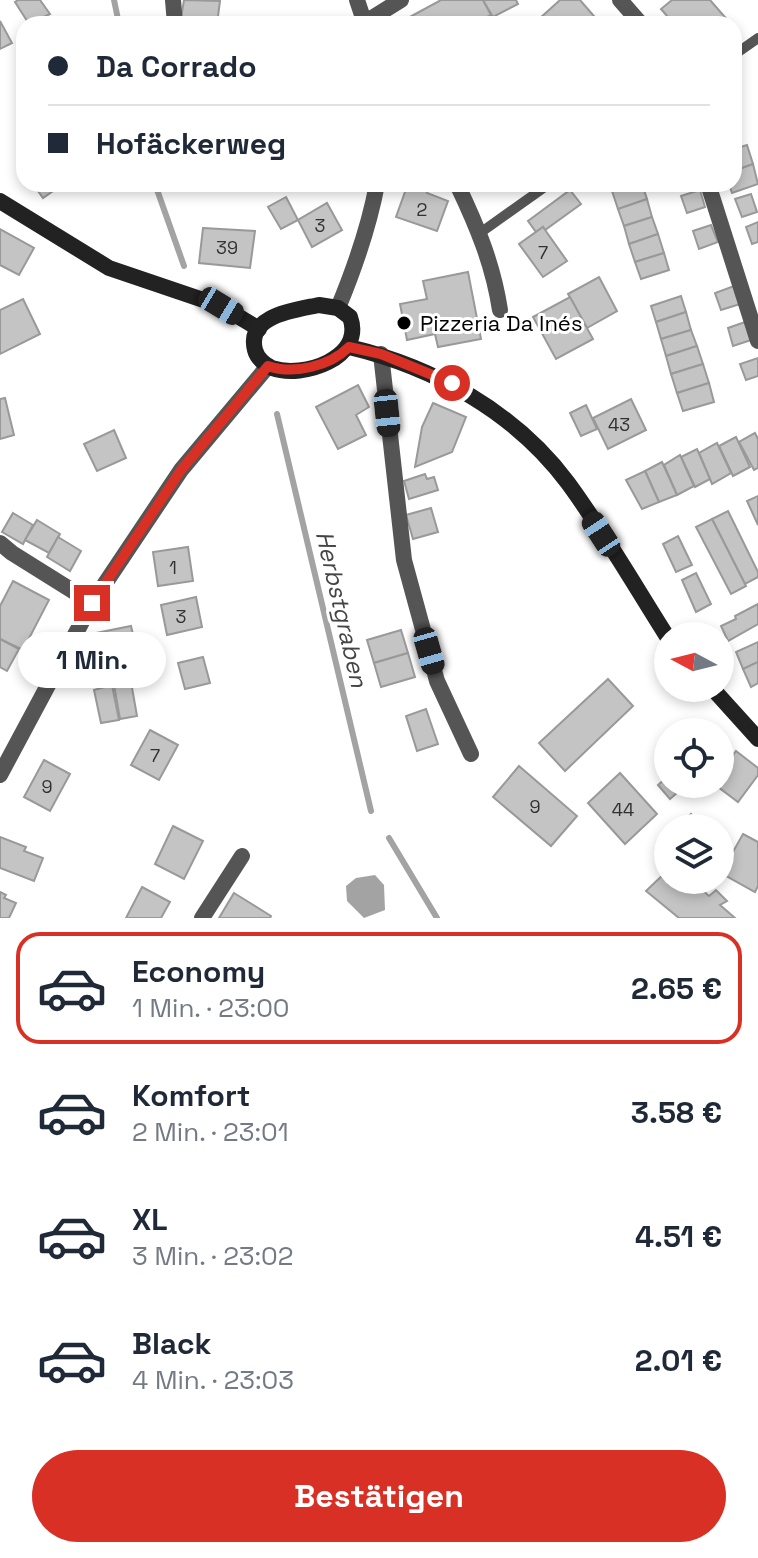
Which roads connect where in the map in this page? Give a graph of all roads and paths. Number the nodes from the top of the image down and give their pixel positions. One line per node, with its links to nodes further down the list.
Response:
1 (401, 0): 3 (street)
2 (620, 0): 4 (street)
3 (376, 16)
4 (634, 16)
5 (376, 192): 11 (street)
6 (461, 192): 10 (street)
7 (538, 192): 10 (lane)
8 (711, 192): 14 (street)
9 (0, 201): 13 (street)
10 (480, 233): 12 (street)
11 (338, 308): 13 (street); 15 (street)
12 (500, 310)
13 (259, 329): 17 (street)
14 (758, 341)
15 (349, 347): 16 (street); 17 (street)
16 (381, 354): 20 (street); 23 (street)
17 (268, 366): 19 (street)
18 (0, 543): 19 (street)
19 (92, 603): 24 (street)
20 (658, 622)
21 (725, 702): 22 (street)
22 (758, 739)
23 (471, 754)
24 (0, 775)
25 (242, 856): 26 (street)
26 (202, 918)

